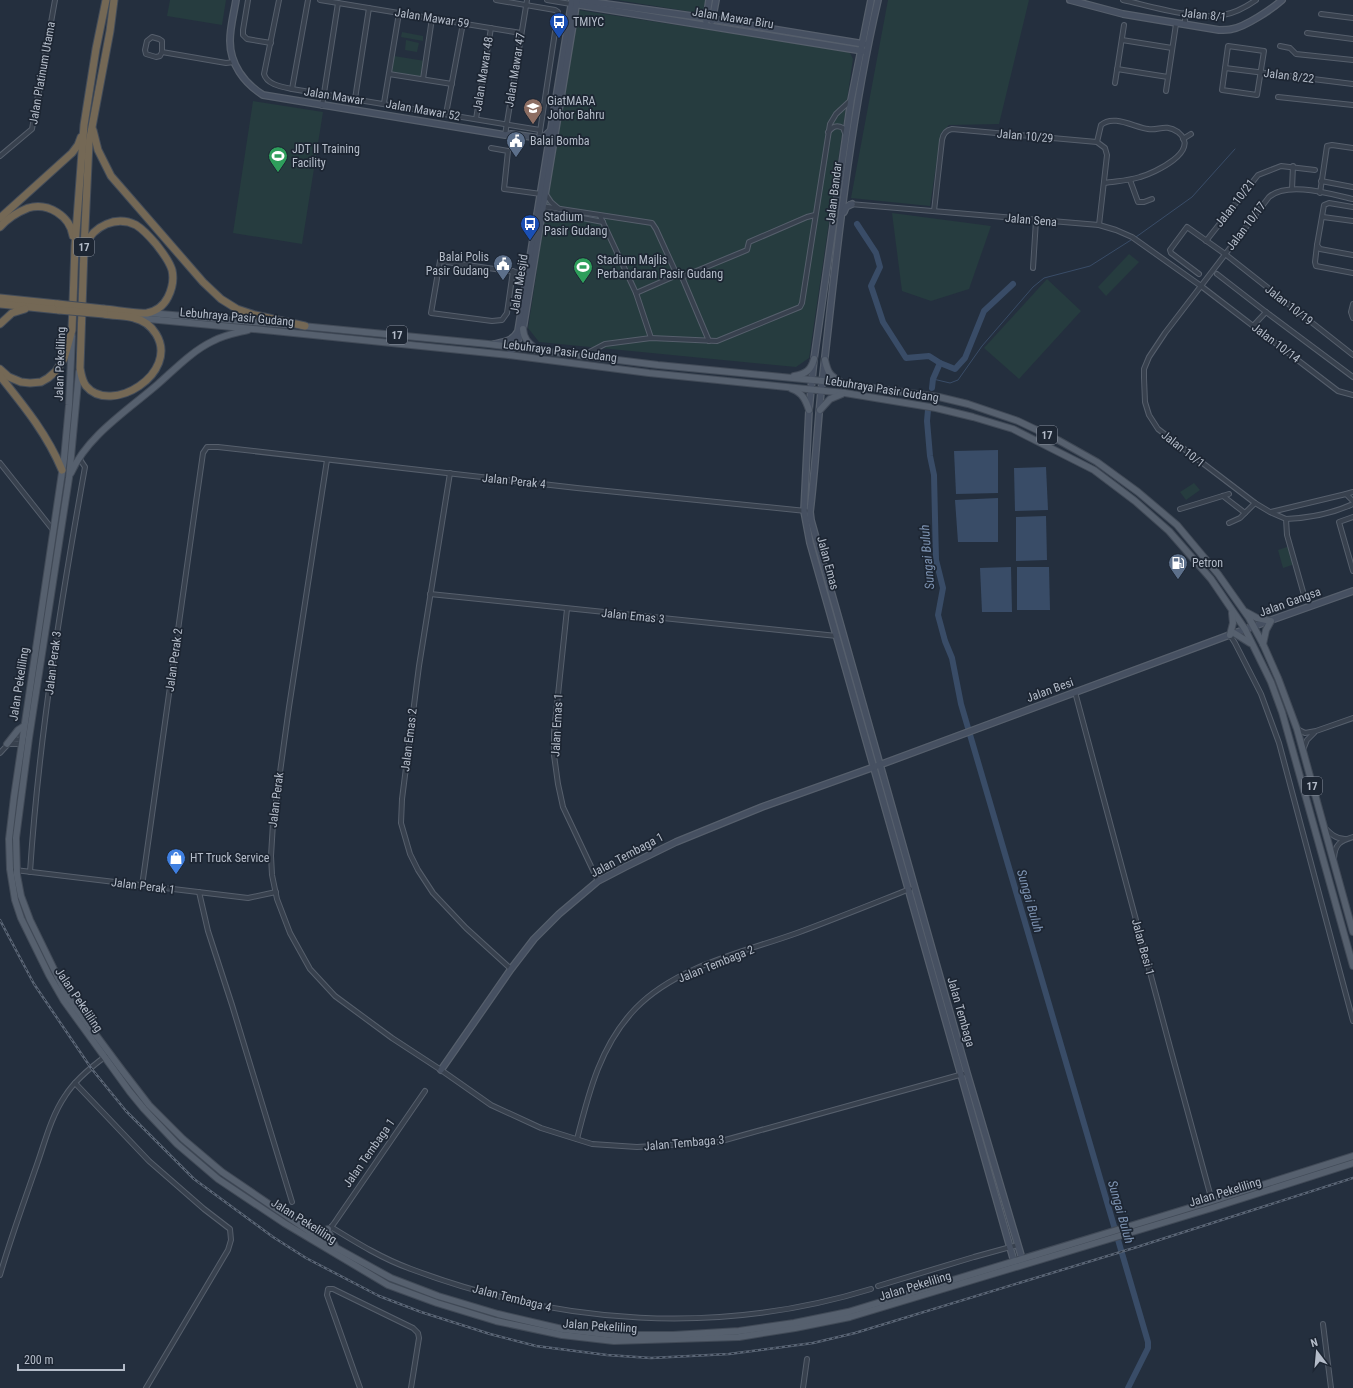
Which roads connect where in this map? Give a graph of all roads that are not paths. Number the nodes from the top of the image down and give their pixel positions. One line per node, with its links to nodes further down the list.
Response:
1 (55, 0): 85 (street, Jalan Platinum Utama)
2 (106, 0): 71 (highway, 17)
3 (114, 0): 72 (highway, 17)
4 (236, 0): 48 (main road, Jalan Mawar)
5 (248, 0): 39 (street)
6 (279, 0): 39 (street)
7 (308, 0): 59 (street)
8 (320, 0): 21 (street, Jalan Mawar 59)
9 (496, 0): 19 (street)
10 (547, 0): 20 (street)
11 (710, 0): 28 (main road)
12 (716, 0): 30 (main road)
13 (871, 0): 40 (main road, Jalan Bandar)
14 (878, 0): 40 (main road, Jalan Bandar)
15 (1070, 0): 31 (main road, Jalan 8/1)
16 (1123, 0): 24 (street)
17 (1256, 0): 24 (street)
18 (1282, 0): 33 (main road, Jalan 8/1)
19 (526, 2): 35 (street, Jalan Mawar 47); 73 (street)
20 (575, 2): 28 (main road, Jalan Mawar Biru); 74 (main road, Jalan Mesjid); 82 (main road, Jalan Mesjid)
21 (338, 3): 22 (street, Jalan Mawar 59); 61 (street)
22 (369, 8): 23 (street, Jalan Mawar 59); 63 (street)
23 (399, 13): 26 (street, Jalan Mawar 59); 53 (street)
24 (1185, 13): 33 (street)
25 (1321, 14): 27 (street)
26 (432, 18): 29 (street, Jalan Mawar 59); 55 (street)
27 (1353, 18)
28 (706, 22): 30 (main road, Jalan Mawar Biru)
29 (463, 23): 34 (street, Jalan Mawar 59); 57 (street)
30 (712, 23): 40 (main road, Jalan Mawar Biru); 43 (main road, Jalan Mawar Biru)
31 (1176, 24): 33 (main road, Jalan 8/1); 42 (street)
32 (1124, 25): 38 (street)
33 (1184, 25)
34 (491, 28): 35 (street, Jalan Mawar 59); 69 (street, Jalan Mawar 48)
35 (521, 33): 70 (street, Jalan Mawar 47)
36 (1306, 33): 37 (street)
37 (1353, 39)
38 (1122, 40): 42 (street); 51 (street)
39 (270, 43): 59 (street, Jalan Mawar 52)
40 (865, 44): 44 (main road, Jalan Bandar); 46 (main road, Jalan Bandar)
41 (1280, 46): 47 (street)
42 (1172, 48): 54 (street)
43 (849, 49): 44 (main road, Jalan Mawar Biru); 49 (main road)
44 (860, 51): 46 (main road, Jalan Mawar Biru); 49 (main road, Jalan Bandar)
45 (162, 52): 45 (street); 48 (street)
46 (867, 52): 99 (main road, Jalan Bandar)
47 (1353, 60)
48 (234, 62): 67 (main road, Jalan Mawar)
49 (857, 67): 64 (main road, Jalan Bandar)
50 (1225, 68): 52 (street, Jalan 8/22); 52 (street); 52 (street)
51 (1117, 69): 54 (street); 56 (street)
52 (1261, 72): 58 (street, Jalan 8/22)
53 (389, 74): 55 (street); 65 (street)
54 (1168, 77): 60 (street)
55 (422, 79): 57 (street)
56 (1115, 83)
57 (452, 84): 68 (street)
58 (1353, 84)
59 (292, 89): 61 (street, Jalan Mawar 52)
60 (1166, 91)
61 (324, 94): 63 (street, Jalan Mawar 52); 67 (street)
62 (1278, 97): 66 (street)
63 (355, 99): 65 (street, Jalan Mawar 52)
64 (851, 100): 75 (street); 78 (main road, Jalan Bandar)
65 (384, 103): 68 (street, Jalan Mawar 52)
66 (1353, 105)
67 (322, 106): 77 (main road, Jalan Mawar)
68 (446, 114): 69 (street, Jalan Mawar 52)
69 (476, 119): 70 (street, Jalan Mawar 52)
70 (506, 124): 73 (street, Jalan Mawar 52); 77 (street, Jalan Mawar 47)
71 (84, 125): 111 (highway); 120 (highway, 17)
72 (92, 126): 121 (highway, 17); 147 (highway)
73 (540, 130): 79 (street)
74 (550, 131): 79 (main road); 82 (main road, Jalan Mesjid)
75 (828, 132): 78 (street); 106 (street)
76 (1191, 134): 80 (street)
77 (506, 135): 79 (main road, Jalan Mawar)
78 (846, 137): 94 (main road, Jalan Bandar)
79 (539, 140): 82 (main road, Jalan Mawar); 86 (main road)
80 (1183, 140): 81 (street); 89 (street)
81 (1097, 142): 91 (street); 104 (street, Jalan 10/29)
82 (551, 143): 86 (main road, Jalan Mesjid); 96 (main road, Jalan Mesjid)
83 (491, 148): 96 (street)
84 (1353, 148): 90 (street)
85 (0, 156)
86 (546, 156): 96 (main road, Jalan Mesjid)
87 (1293, 166): 88 (street, Jalan 10/21); 93 (street); 118 (street, Jalan 10/21)
88 (1315, 170)
89 (1130, 180): 91 (street); 97 (street)
90 (1321, 181): 92 (street); 95 (street)
91 (1104, 183): 116 (street)
92 (1353, 187)
93 (1292, 188): 95 (street, Jalan 10/17); 122 (street, Jalan 10/17)
94 (838, 189): 99 (main road); 108 (main road, Jalan Bandar)
95 (1320, 193): 98 (street, Jalan 10/17)
96 (543, 194): 102 (main road, Jalan Mesjid); 103 (street)
97 (1152, 199)
98 (1353, 199)
99 (843, 204): 100 (street, Jalan Sena); 108 (main road); 109 (main road, Jalan Bandar)
100 (852, 204): 104 (street, Jalan Sena); 109 (main road)
101 (1353, 207): 110 (street)
102 (540, 208): 103 (street); 105 (street); 112 (main road, Jalan Mesjid); 127 (main road, Jalan Mesjid)
103 (560, 210): 107 (street)
104 (934, 211): 113 (street, Jalan Sena)
105 (553, 213): 112 (street); 115 (street)
106 (815, 215): 131 (street); 154 (street)
107 (600, 216): 115 (street); 130 (street)
108 (835, 216): 162 (main road, Jalan Bandar)
109 (842, 216): 163 (main road, Jalan Bandar)
110 (1323, 217): 114 (street); 119 (street)
111 (0, 218)
112 (541, 220): 127 (main road, Jalan Mesjid)
113 (1036, 220): 116 (street, Jalan Sena); 124 (street)
114 (1353, 221)
115 (603, 222): 133 (street)
116 (1099, 225): 132 (street, Jalan Sena)
117 (0, 227): 120 (highway)
118 (1206, 241): 122 (street, Jalan 10/19); 128 (street, Jalan 10/19)
119 (1317, 245): 123 (street); 126 (street)
120 (75, 246): 151 (highway, Jalan Pekeliling / 17)
121 (84, 249): 143 (highway); 165 (highway, 17)
122 (1225, 254): 132 (street, Jalan 10/17); 160 (street, Jalan 10/19)
123 (1353, 255)
124 (1033, 268)
125 (513, 271): 125 (street); 127 (street)
126 (1353, 273)
127 (530, 274): 150 (main road, Jalan Mesjid); 155 (main road, Jalan Mesjid)
128 (1199, 274)
129 (1217, 274): 142 (street)
130 (677, 275): 131 (street); 133 (street)
131 (682, 278): 154 (street)
132 (1201, 286): 148 (street, Jalan 10/14); 191 (street, Jalan 10/1)
133 (636, 293): 152 (street)
134 (0, 294): 136 (highway)
135 (0, 298): 136 (highway)
136 (17, 300): 140 (highway, 17)
137 (0, 304): 139 (highway)
138 (1353, 304): 145 (street)
139 (33, 307): 140 (highway, 17); 146 (highway)
140 (58, 307): 141 (highway, Lebuhraya Pasir Gudang / 17, bridge)
141 (104, 312): 143 (highway, Lebuhraya Pasir Gudang / 17); 144 (highway, Lebuhraya Pasir Gudang / 17)
142 (1266, 312): 148 (street); 168 (street)
143 (147, 313): 147 (main road, Lebuhraya Pasir Gudang / 17)
144 (134, 318): 149 (main road, Lebuhraya Pasir Gudang / 17); 165 (highway)
145 (1353, 318)
146 (0, 324)
147 (305, 326): 153 (main road, Lebuhraya Pasir Gudang / 17)
148 (1254, 326): 176 (street, Jalan 10/14)
149 (254, 329): 157 (main road, Lebuhraya Pasir Gudang / 17); 180 (main road)
150 (523, 329): 156 (main road, Jalan Mesjid); 158 (main road)
151 (72, 330): 164 (highway); 183 (main road, Jalan Pekeliling / 17)
152 (651, 338): 154 (street); 161 (street)
153 (442, 340): 155 (main road, Lebuhraya Pasir Gudang / 17); 157 (main road)
154 (709, 341)
155 (488, 344): 156 (main road, Lebuhraya Pasir Gudang / 17)
156 (514, 347): 158 (main road, Lebuhraya Pasir Gudang / 17); 159 (main road, Jalan Mesjid)
157 (441, 348): 159 (main road, Lebuhraya Pasir Gudang / 17)
158 (537, 350): 161 (main road, Lebuhraya Pasir Gudang / 17)
159 (509, 355): 172 (main road, Lebuhraya Pasir Gudang / 17)
160 (1353, 355)
161 (582, 356): 167 (main road, Lebuhraya Pasir Gudang / 17)
162 (814, 359): 167 (main road); 169 (main road, Jalan Emas)
163 (826, 360): 170 (main road, Jalan Bandar); 171 (main road)
164 (0, 368)
165 (80, 368): 185 (main road, Jalan Pekeliling)
166 (0, 376): 183 (highway)
167 (785, 377): 169 (main road, Lebuhraya Pasir Gudang / 17)
168 (1353, 377)
169 (812, 380): 170 (main road, Lebuhraya Pasir Gudang / 17); 173 (main road, Jalan Emas)
170 (823, 381): 171 (main road, Lebuhraya Pasir Gudang / 17); 174 (main road, Jalan Bandar)
171 (845, 385): 207 (main road, Lebuhraya Pasir Gudang / 17)
172 (786, 387): 173 (main road, Lebuhraya Pasir Gudang / 17); 177 (main road)
173 (811, 390): 174 (main road, Lebuhraya Pasir Gudang / 17); 177 (main road, Jalan Emas)
174 (822, 391): 175 (main road, Lebuhraya Pasir Gudang / 17); 178 (main road, Jalan Emas)
175 (845, 393): 178 (main road); 206 (main road, Lebuhraya Pasir Gudang / 17)
176 (1353, 395)
177 (809, 410): 194 (main road, Jalan Emas)
178 (820, 410): 194 (main road, Jalan Emas)
179 (218, 447): 181 (street, Jalan Perak 4); 234 (street, Jalan Perak 2)
180 (79, 458): 185 (main road); 232 (street, Jalan Perak 3)
181 (328, 460): 184 (street, Jalan Perak 4); 237 (street, Jalan Perak)
182 (0, 463): 200 (street)
183 (62, 470): 200 (main road, Jalan Pekeliling)
184 (450, 473): 194 (street, Jalan Perak 4); 203 (street, Jalan Emas 2)
185 (69, 478): 220 (main road, Jalan Pekeliling)
186 (1353, 492): 188 (street)
187 (1229, 494): 189 (street)
188 (1346, 494): 190 (street); 195 (street)
189 (1223, 496): 193 (street); 196 (street)
190 (1353, 501)
191 (1255, 502): 195 (street, Jalan 10/1); 196 (street)
192 (1353, 504): 198 (street, Jalan 10/1)
193 (1180, 509)
194 (807, 512): 212 (main road, Jalan Emas); 224 (main road, Jalan Emas)
195 (1270, 512): 198 (street, Jalan 10/1)
196 (1245, 513): 199 (street)
197 (1353, 517): 201 (street)
198 (1286, 519): 204 (street)
199 (1229, 523)
200 (53, 530): 217 (main road, Jalan Pekeliling)
201 (1353, 571)
202 (1353, 591): 208 (main road, Jalan Gangsa)
203 (430, 594): 205 (street, Jalan Emas 3); 240 (street, Jalan Emas 2)
204 (1304, 595)
205 (567, 609): 212 (street, Jalan Emas 3); 233 (street, Jalan Emas 1)
206 (1232, 611): 210 (main road, Lebuhraya Pasir Gudang / 17); 211 (main road)
207 (1245, 611): 208 (main road); 209 (main road, Lebuhraya Pasir Gudang / 17)
208 (1271, 621): 209 (main road, Jalan Gangsa); 213 (main road)
209 (1253, 626): 210 (main road, Jalan Gangsa); 213 (main road, Lebuhraya Pasir Gudang / 17)
210 (1244, 629): 211 (main road, Jalan Gangsa); 214 (main road, Lebuhraya Pasir Gudang / 17)
211 (1232, 634): 214 (main road); 215 (main road, Jalan Besi); 241 (street)
212 (837, 636): 225 (main road, Jalan Emas)
213 (1262, 644): 218 (main road, Lebuhraya Pasir Gudang / 17)
214 (1253, 645): 239 (main road, Lebuhraya Pasir Gudang / 17)
215 (1075, 692): 224 (main road, Jalan Besi); 252 (street, Jalan Besi 1)
216 (1353, 718): 219 (street)
217 (24, 726): 220 (main road, Jalan Pekeliling); 221 (main road)
218 (1297, 729): 219 (street); 222 (main road, Lebuhraya Pasir Gudang / 17)
219 (1316, 732): 222 (street)
220 (25, 742): 221 (street); 230 (main road, Jalan Pekeliling); 231 (main road, Jalan Pekeliling)
221 (7, 744): 223 (street)
222 (1303, 751): 226 (main road, Lebuhraya Pasir Gudang / 17)
223 (0, 753)
224 (880, 765): 225 (main road, Jalan Besi); 235 (main road, Jalan Tembaga)
225 (874, 767): 233 (main road, Jalan Tembaga 1); 235 (main road, Jalan Tembaga)
226 (1323, 826): 228 (street); 229 (main road, Lebuhraya Pasir Gudang / 17)
227 (1353, 837): 228 (street)
228 (1347, 839): 229 (street)
229 (1333, 863): 238 (main road, Lebuhraya Pasir Gudang / 17)
230 (10, 869): 231 (street, Jalan Perak 1); 242 (main road, Jalan Pekeliling)
231 (17, 870): 232 (street, Jalan Perak 1); 242 (main road, Jalan Pekeliling)
232 (30, 872): 234 (street, Jalan Perak 1)
233 (598, 881): 240 (main road, Jalan Tembaga 1)
234 (142, 886): 236 (street, Jalan Perak 1)
235 (912, 889): 244 (main road, Jalan Tembaga); 247 (street, Jalan Tembaga 2)
236 (199, 892): 237 (street, Jalan Perak 1); 253 (street)
237 (276, 892): 243 (street, Jalan Perak)
238 (1353, 932)
239 (1353, 966)
240 (511, 969): 243 (main road, Jalan Tembaga 1)
241 (1353, 1020)
242 (107, 1055): 245 (street); 256 (main road, Jalan Pekeliling); 257 (main road, Jalan Pekeliling)
243 (441, 1070): 247 (street, Jalan Tembaga 3)
244 (964, 1074): 247 (street, Jalan Tembaga 3); 258 (main road, Jalan Tembaga); 259 (main road, Jalan Tembaga)
245 (75, 1083): 263 (street); 268 (street)
246 (426, 1091): 255 (street, Jalan Tembaga 1)
247 (577, 1139)
248 (1353, 1156): 250 (main road, Jalan Pekeliling)
249 (1353, 1163): 251 (main road, Jalan Pekeliling)
250 (1299, 1173): 251 (main road); 252 (main road, Jalan Pekeliling)
251 (1302, 1180): 254 (main road, Jalan Pekeliling)
252 (1212, 1201): 254 (main road, Jalan Pekeliling)
253 (292, 1202)
254 (1131, 1229): 261 (main road, Jalan Pekeliling)
255 (329, 1230): 256 (main road); 257 (street, Jalan Tembaga 1); 260 (main road); 265 (street, Jalan Tembaga 4)
256 (310, 1232): 257 (main road, Jalan Pekeliling)
257 (322, 1242): 260 (main road, Jalan Pekeliling); 262 (main road, Jalan Pekeliling)
258 (1018, 1245): 259 (street); 261 (main road, Jalan Tembaga)
259 (1010, 1248): 262 (main road, Jalan Tembaga); 264 (street)
260 (338, 1249): 262 (main road, Jalan Pekeliling)
261 (1023, 1262): 262 (main road, Jalan Pekeliling)
262 (1015, 1264)
263 (0, 1275)
264 (878, 1286)
265 (871, 1289)
266 (1323, 1324): 272 (street)
267 (807, 1359): 271 (street)
268 (146, 1388)
269 (360, 1388): 270 (street)
270 (411, 1388)
271 (803, 1388)
272 (1331, 1388)

